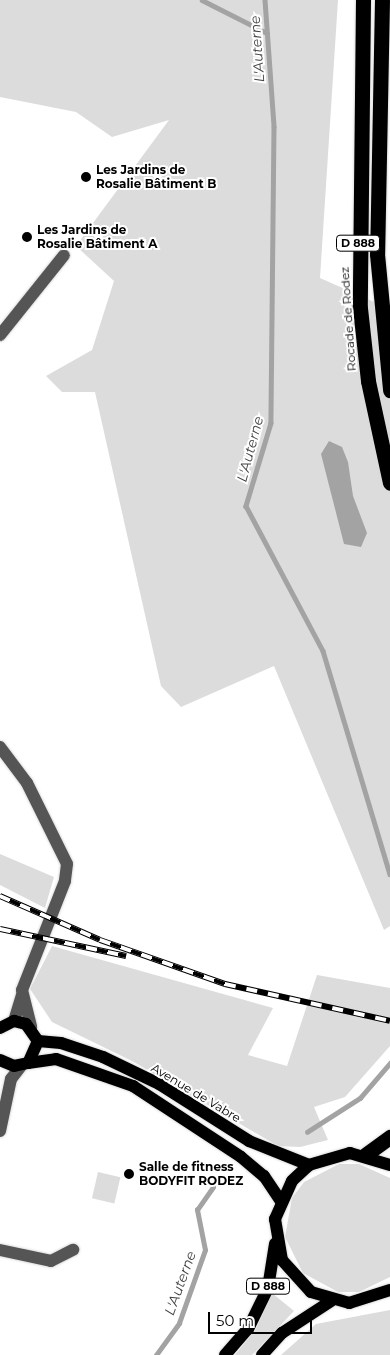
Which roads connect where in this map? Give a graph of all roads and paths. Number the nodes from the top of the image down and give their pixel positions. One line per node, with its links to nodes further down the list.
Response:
1 (363, 0): 6 (highway, Rocade de Rodez / D 888)
2 (382, 0): 5 (highway, D 888)
3 (64, 255): 4 (street)
4 (0, 335)
5 (390, 390)
6 (390, 483)
7 (0, 747): 8 (street)
8 (22, 995): 9 (street); 10 (street)
9 (4, 1025): 10 (main road)
10 (31, 1027): 11 (main road)
11 (38, 1042): 13 (main road); 18 (main road, Avenue de Vabre)
12 (4, 1062): 13 (main road); 14 (street)
13 (24, 1064): 14 (street); 20 (main road)
14 (11, 1079): 15 (street)
15 (0, 1132)
16 (390, 1138): 17 (highway)
17 (365, 1155): 18 (main road); 19 (main road)
18 (309, 1165): 20 (main road)
19 (390, 1165)
20 (280, 1200): 21 (main road)
21 (276, 1239): 25 (main road); 26 (main road, D 888)
22 (0, 1250): 23 (street)
23 (73, 1250)
24 (388, 1293): 25 (main road)
25 (331, 1300): 27 (main road)
26 (225, 1355)
27 (262, 1355)

